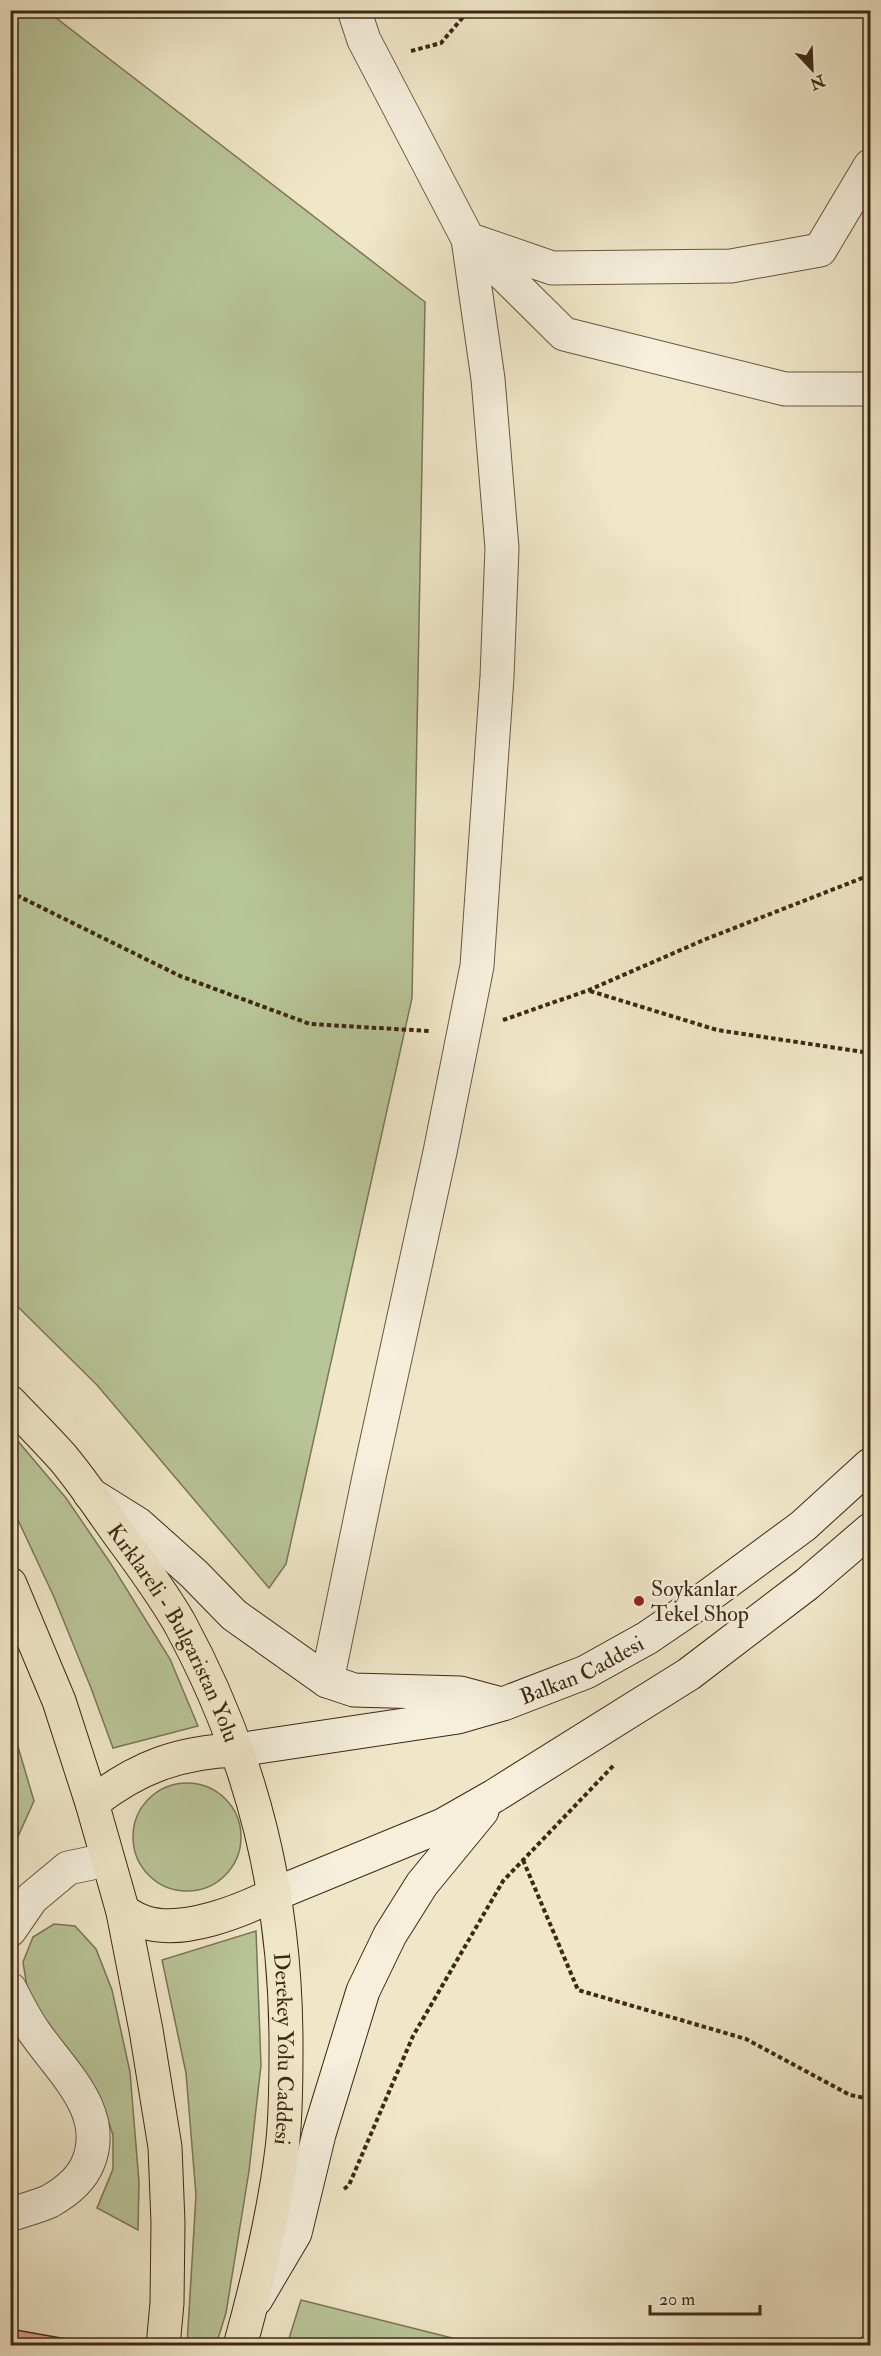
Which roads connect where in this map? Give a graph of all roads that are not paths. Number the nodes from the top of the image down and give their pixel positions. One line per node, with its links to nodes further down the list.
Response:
1 (354, 10): 3 (street)
2 (870, 166): 3 (street)
3 (468, 239): 4 (street); 10 (street)
4 (870, 389)
5 (10, 1402): 7 (highway, Kırklareli - Bulgaristan Yolu)
6 (870, 1465): 11 (street, Balkan Caddesi)
7 (90, 1494): 10 (street); 12 (highway, Kırklareli - Bulgaristan Yolu)
8 (870, 1530): 13 (street)
9 (10, 1584): 14 (highway)
10 (327, 1681): 11 (street)
11 (503, 1704): 12 (street, Balkan Caddesi)
12 (237, 1750): 14 (highway); 16 (highway, Kırklareli - Bulgaristan Yolu)
13 (494, 1796): 16 (street); 21 (street)
14 (92, 1803): 15 (highway)
15 (106, 1860): 17 (highway); 18 (street)
16 (275, 1894): 17 (highway); 21 (highway, Derekey Yolu Caddesi)
17 (123, 1912): 22 (highway)
18 (10, 1930)
19 (10, 1989): 20 (street)
20 (10, 2215)
21 (251, 2308): 23 (highway, Derekey Yolu Caddesi)
22 (163, 2346)
23 (240, 2346)

